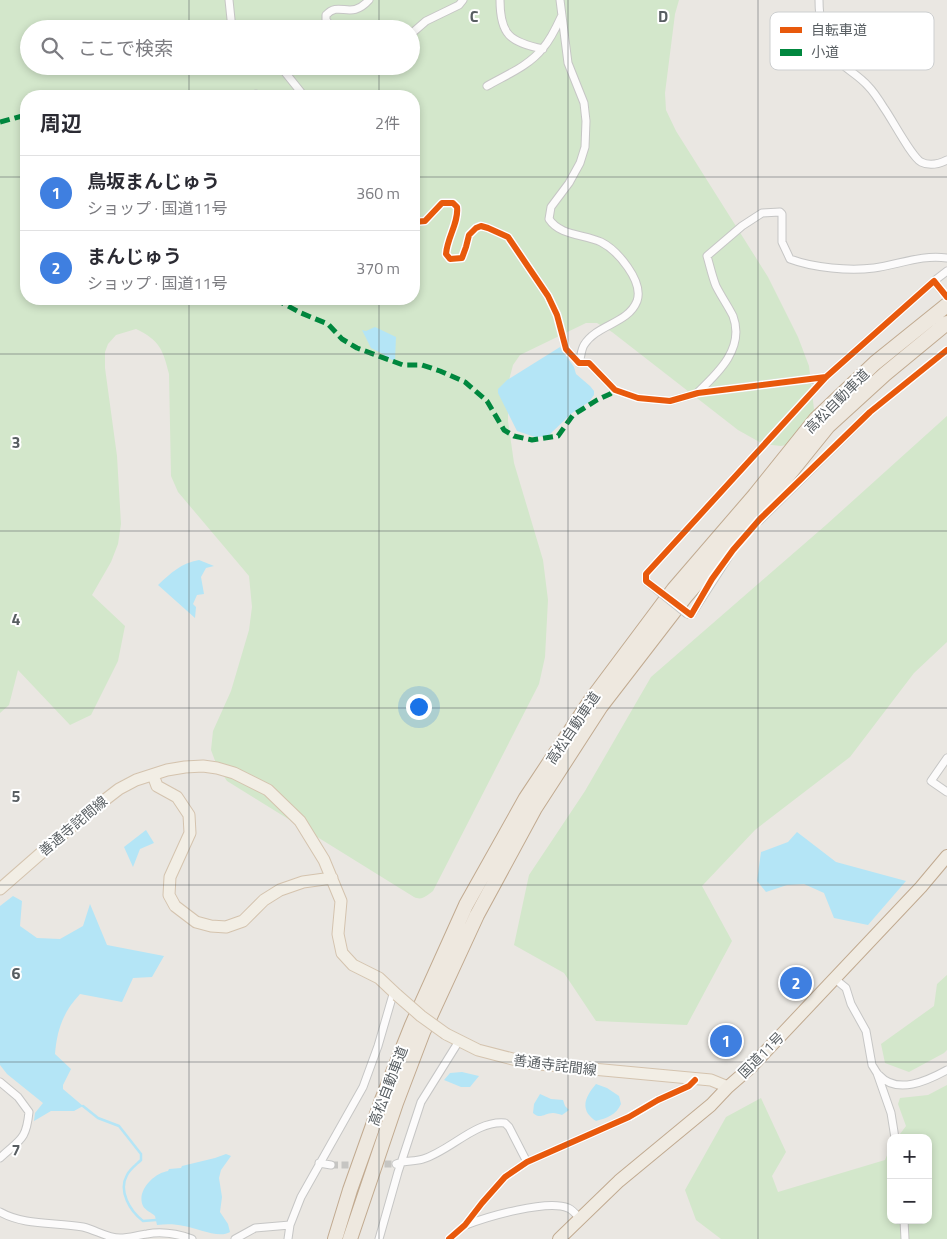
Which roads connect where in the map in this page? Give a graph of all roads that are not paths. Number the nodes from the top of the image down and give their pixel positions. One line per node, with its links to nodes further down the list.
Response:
1 (229, 0): 7 (street)
2 (369, 0): 8 (street)
3 (463, 0): 9 (street)
4 (500, 0): 10 (street)
5 (560, 0): 6 (street)
6 (561, 17): 10 (street); 26 (street)
7 (231, 20)
8 (326, 20)
9 (420, 26)
10 (543, 49): 13 (street)
11 (849, 70): 17 (street)
12 (287, 75): 14 (street)
13 (487, 86)
14 (299, 90)
15 (947, 156): 17 (street)
16 (947, 160): 17 (street)
17 (939, 163)
18 (420, 221): 26 (street)
19 (947, 258): 28 (street)
20 (947, 271): 21 (street)
21 (934, 281): 22 (street); 27 (street)
22 (942, 290)
23 (947, 306): 57 (highway, 高松自動車道)
24 (947, 323): 58 (highway, 高松自動車道)
25 (947, 350): 27 (street, bridge)
26 (579, 363): 28 (street)
27 (826, 377): 28 (street)
28 (698, 392)
29 (947, 758): 31 (street)
30 (153, 775): 33 (main road, 善通寺詫間線); 33 (main road); 34 (main road, 善通寺詫間線)
31 (947, 792)
32 (947, 856): 35 (highway, 国道11号)
33 (332, 878): 36 (main road, 善通寺詫間線)
34 (0, 889)
35 (835, 980): 39 (street); 42 (highway, 国道11号)
36 (395, 993): 37 (main road, 善通寺詫間線, bridge); 47 (street)
37 (459, 1042): 40 (main road, 善通寺詫間線); 45 (street)
38 (947, 1070): 39 (street)
39 (877, 1073): 43 (street)
40 (695, 1080): 42 (main road, 善通寺詫間線); 46 (street)
41 (0, 1082): 44 (street)
42 (728, 1087): 50 (highway, 国道11号)
43 (895, 1134)
44 (0, 1158)
45 (399, 1162): 46 (street); 59 (street)
46 (527, 1162): 53 (street)
47 (319, 1163): 48 (street); 52 (street)
48 (330, 1166)
49 (0, 1212): 54 (street)
50 (580, 1218): 53 (street); 61 (highway, 国道11号)
51 (904, 1224): 62 (street)
52 (290, 1225): 55 (street); 56 (street)
53 (466, 1225): 60 (street)
54 (192, 1239)
55 (235, 1239)
56 (288, 1239)
57 (335, 1239)
58 (350, 1239)
59 (379, 1239)
60 (449, 1239)
61 (559, 1239)
62 (905, 1239)

